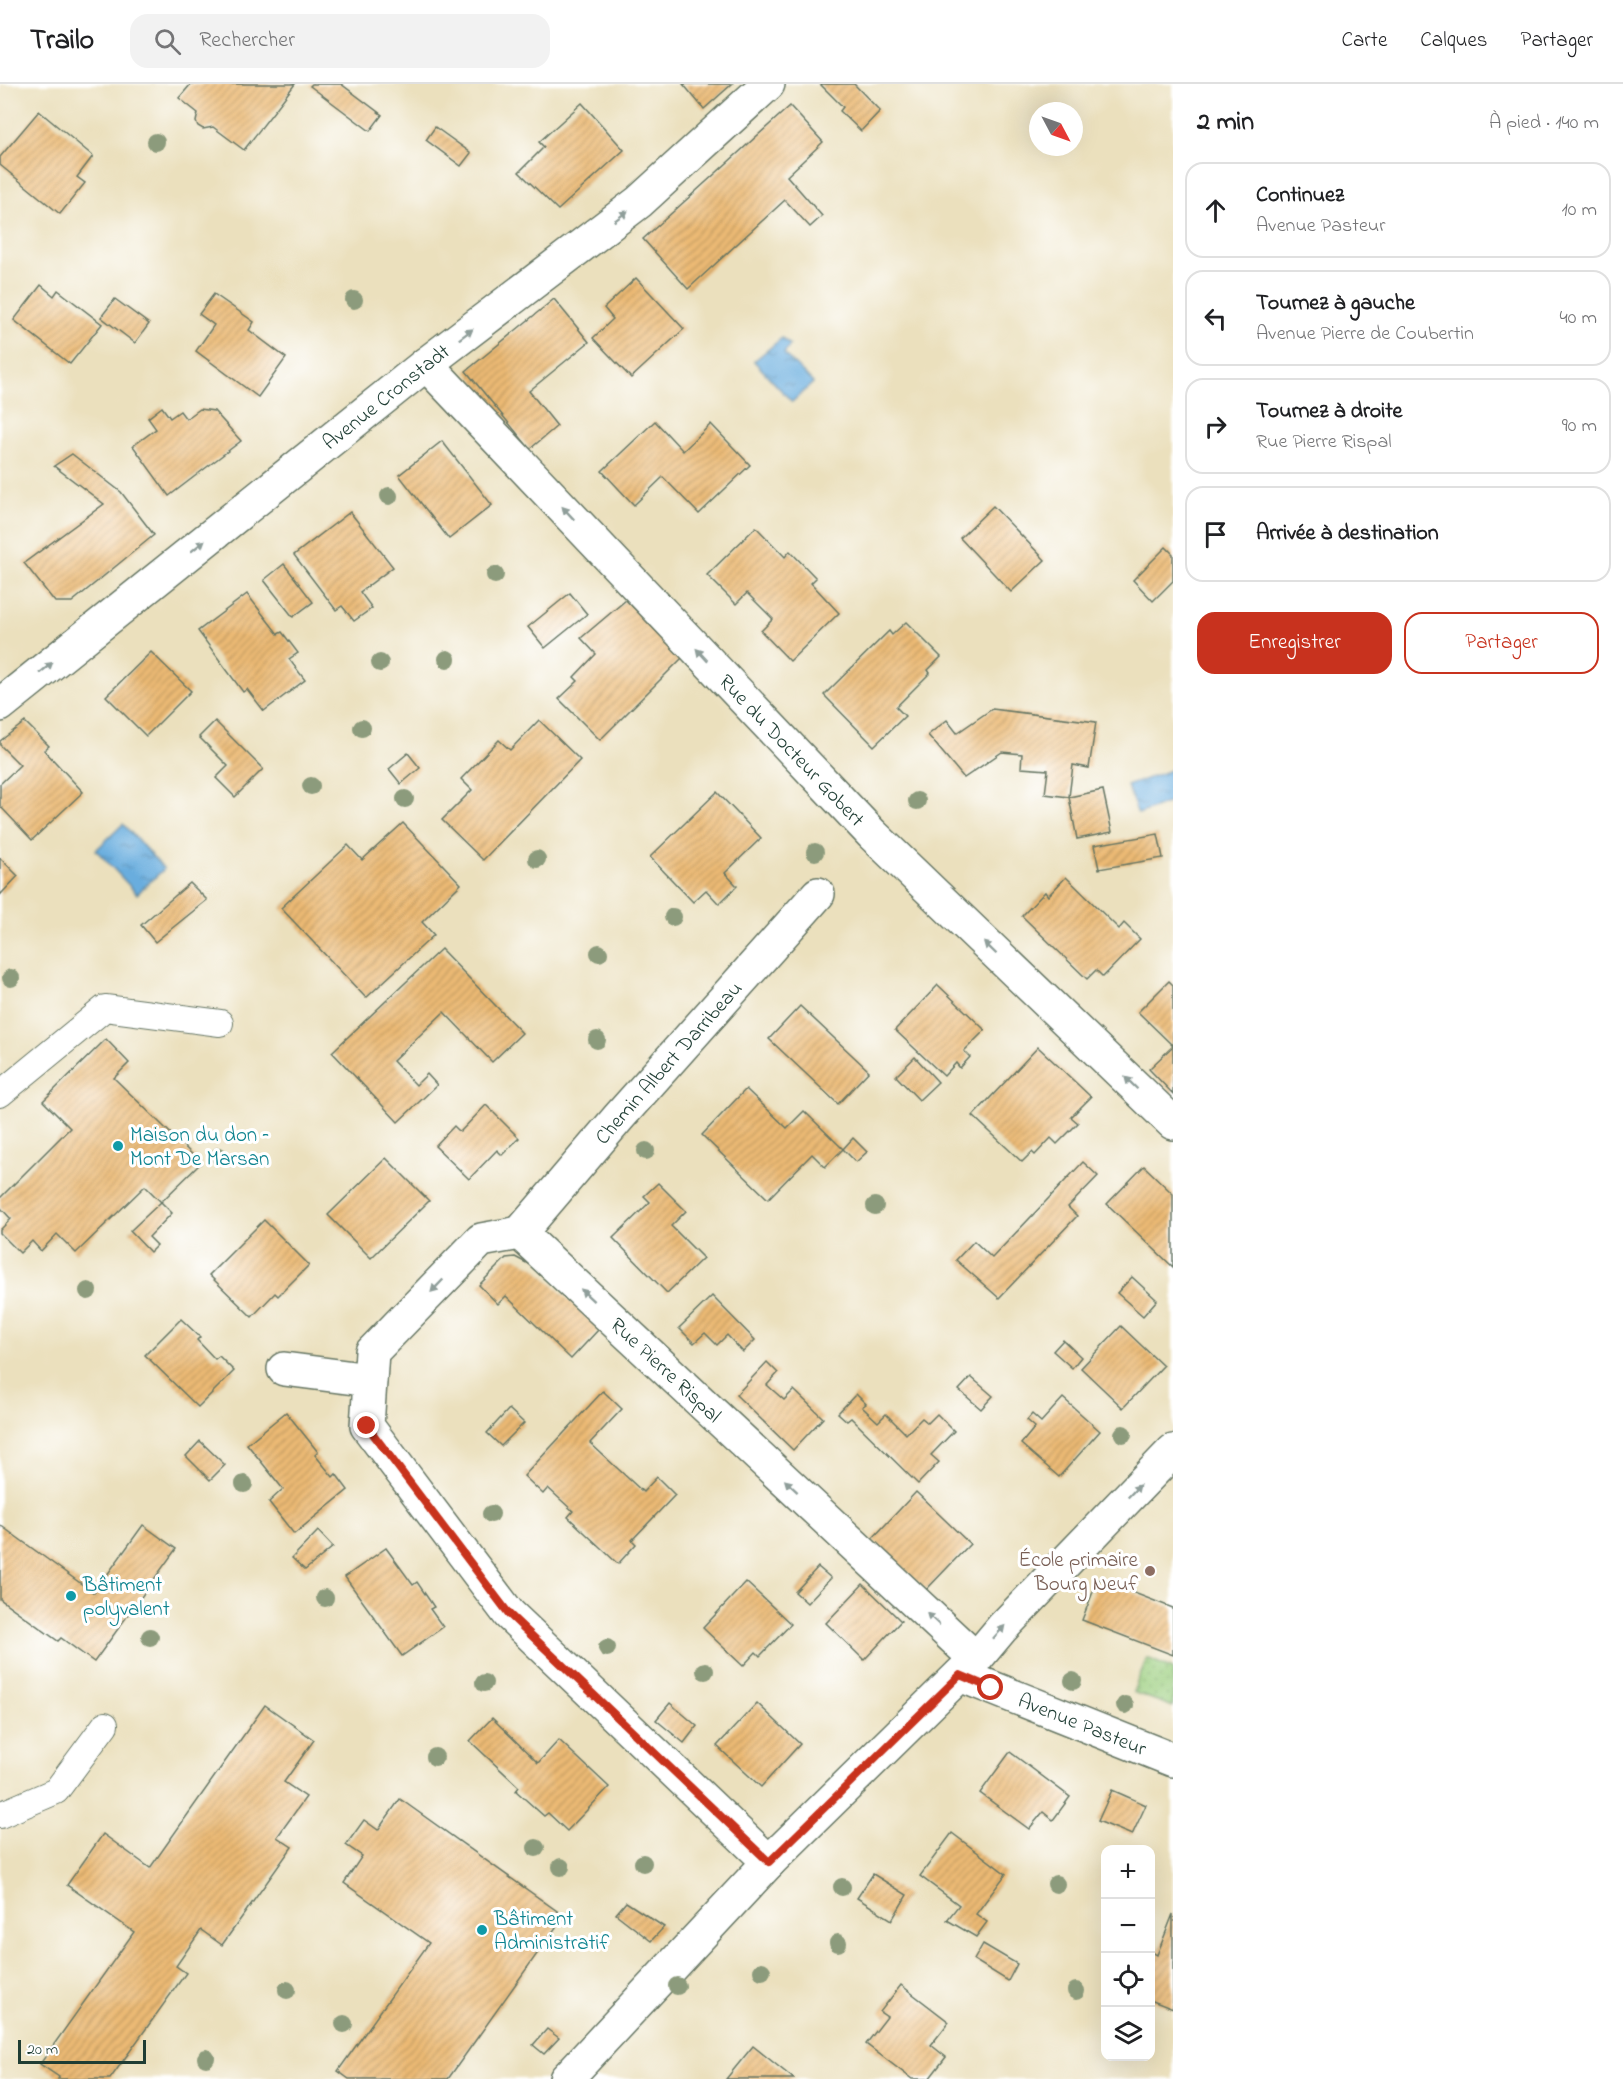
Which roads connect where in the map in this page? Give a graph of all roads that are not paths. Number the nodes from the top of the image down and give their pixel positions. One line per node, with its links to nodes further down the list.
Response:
1 (768, 84): 2 (street, Avenue Cronstadt, one-way to 1)
2 (426, 364): 3 (street, Avenue Cronstadt, one-way to 2); 7 (street, Rue du Docteur Gobert, one-way to 2)
3 (2, 701)
4 (818, 894): 8 (street, Chemin Albert Darribeau)
5 (220, 1023): 6 (lane)
6 (0, 1094)
7 (1173, 1123)
8 (520, 1233): 10 (street, one-way to 10); 12 (street, Rue Pierre Rispal, one-way to 8)
9 (284, 1369): 10 (street)
10 (370, 1380): 16 (street)
11 (1173, 1451): 12 (street, one-way to 11)
12 (968, 1667): 14 (street, Avenue Pasteur); 16 (street)
13 (105, 1725): 15 (lane)
14 (1173, 1760)
15 (0, 1815)
16 (769, 1862): 17 (street)
17 (566, 2079)

